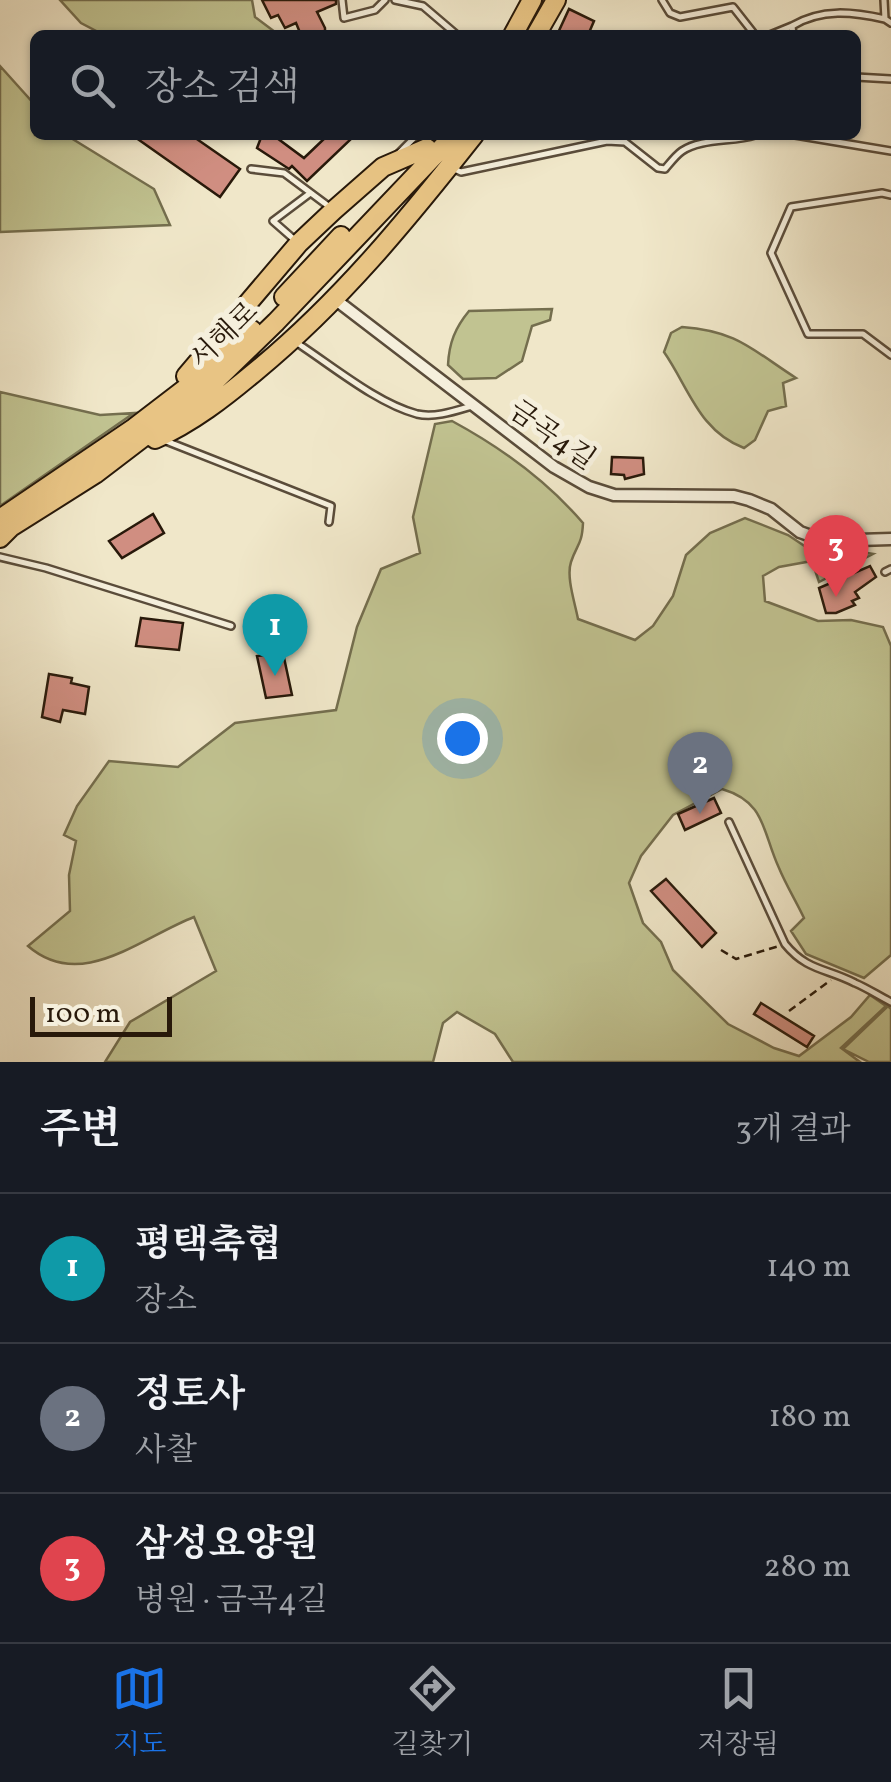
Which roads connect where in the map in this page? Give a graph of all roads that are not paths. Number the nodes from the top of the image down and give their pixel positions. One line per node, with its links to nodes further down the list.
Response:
1 (342, 0): 2 (lane)
2 (385, 0)
3 (395, 0): 11 (lane)
4 (532, 0): 12 (main road)
5 (543, 0): 13 (main road)
6 (556, 0): 14 (main road)
7 (662, 0): 15 (lane)
8 (884, 0): 9 (lane)
9 (888, 21): 10 (lane)
10 (792, 26): 16 (lane); 17 (lane)
11 (451, 30)
12 (516, 30)
13 (527, 30)
14 (539, 30)
15 (751, 30)
16 (782, 30)
17 (792, 30)
18 (861, 78): 19 (lane)
19 (891, 79)
20 (426, 140): 31 (main road)
21 (427, 140): 37 (main road, 서해로)
22 (449, 140): 39 (main road, 서해로)
23 (470, 140): 27 (main road)
24 (740, 140): 27 (lane)
25 (825, 140): 26 (lane)
26 (891, 151)
27 (449, 167): 33 (main road)
28 (251, 169): 29 (lane)
29 (309, 194): 31 (lane); 32 (lane)
30 (891, 194): 35 (lane)
31 (334, 210): 32 (main road)
32 (296, 249): 37 (main road)
33 (336, 300): 34 (main road); 36 (street, 금곡4길)
34 (294, 340): 36 (lane); 38 (main road)
35 (891, 355)
36 (474, 405): 43 (street, 금곡4길)
37 (160, 407): 40 (main road, 서해로)
38 (158, 438): 39 (main road); 41 (lane)
39 (126, 450): 42 (main road, 서해로)
40 (0, 519)
41 (329, 522)
42 (0, 538)
43 (891, 540)
44 (0, 557): 45 (lane)
45 (231, 626)
46 (729, 822): 47 (lane)
47 (891, 1002)

